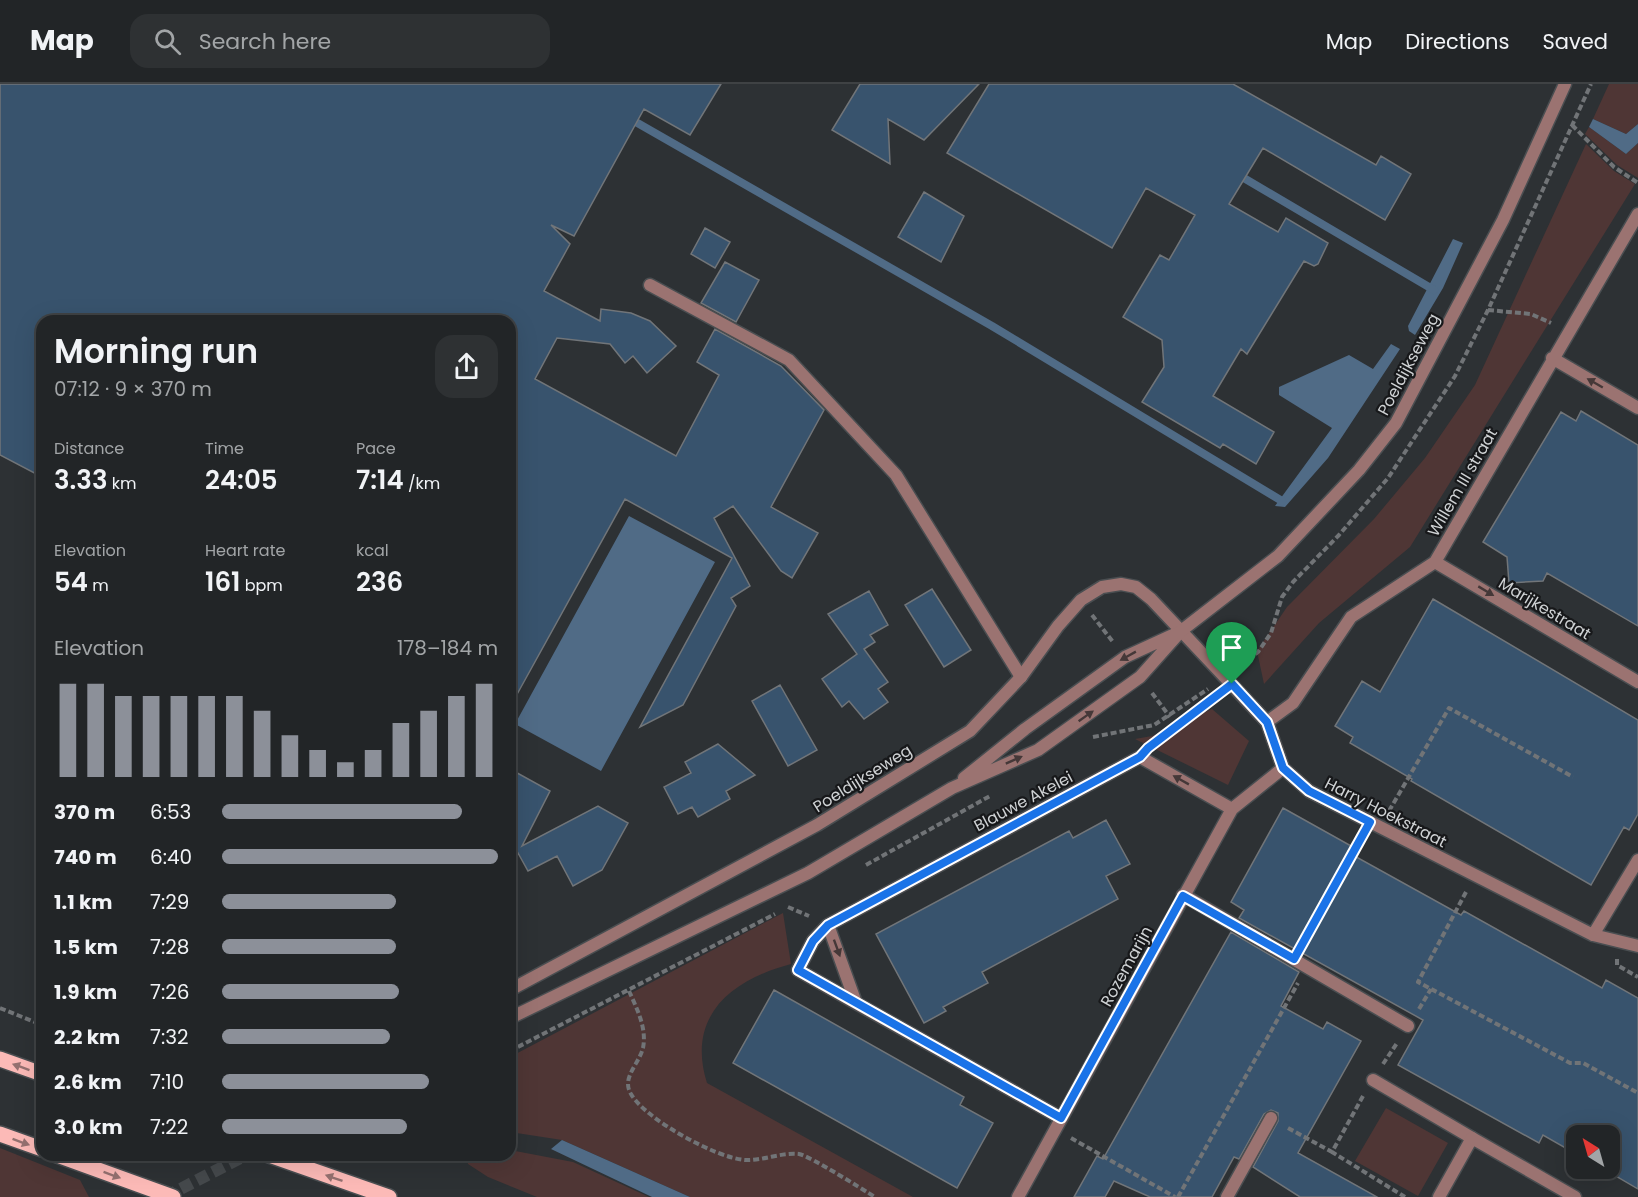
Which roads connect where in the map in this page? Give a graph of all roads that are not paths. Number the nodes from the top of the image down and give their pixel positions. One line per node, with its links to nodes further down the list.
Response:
1 (1565, 84): 7 (street, Poeldijkseweg)
2 (1638, 214): 4 (street, Willem III straat)
3 (650, 285): 8 (street)
4 (1552, 358): 5 (street, one-way to 4); 6 (street, Willem III straat)
5 (1638, 408)
6 (1435, 562): 9 (street, Marijkestraat, one-way to 9); 10 (street, Willem III straat)
7 (1181, 631): 8 (street, Poeldijkseweg); 10 (street, Harry Hoekstraat); 12 (street, Poeldijkseweg, one-way to 12); 12 (street, Poeldijkseweg, one-way to 7)
8 (1021, 677): 19 (street, Poeldijkseweg)
9 (1638, 682)
10 (1267, 722): 11 (street, Harry Hoekstraat)
11 (1283, 768): 13 (street, Rozemarijn); 17 (street, Harry Hoekstraat)
12 (952, 788): 21 (street, Poeldijkseweg)
13 (1232, 809): 15 (street, Rozemarijn); 16 (street, Blauwe Akelei, one-way to 16)
14 (1638, 860): 17 (street)
15 (1183, 896): 22 (street); 27 (street, Rozemarijn)
16 (828, 925): 20 (street, one-way to 20); 20 (street, Blauwe Akelei)
17 (1593, 935): 18 (street, Harry Hoekstraat)
18 (1638, 946)
19 (516, 987)
20 (856, 1003): 27 (street, Blauwe Akelei)
21 (516, 1015)
22 (1408, 1026)
23 (0, 1059): 24 (main road, one-way to 23)
24 (36, 1072)
25 (1373, 1080): 29 (street)
26 (1271, 1118): 36 (street)
27 (1058, 1124): 35 (street, Rozemarijn)
28 (0, 1134): 30 (main road, one-way to 30)
29 (1472, 1137): 37 (street); 38 (street)
30 (36, 1147)
31 (74, 1161): 33 (main road, one-way to 33)
32 (286, 1161): 34 (main road, one-way to 32)
33 (173, 1197)
34 (389, 1197)
35 (1018, 1197)
36 (1227, 1197)
37 (1439, 1197)
38 (1575, 1197)

